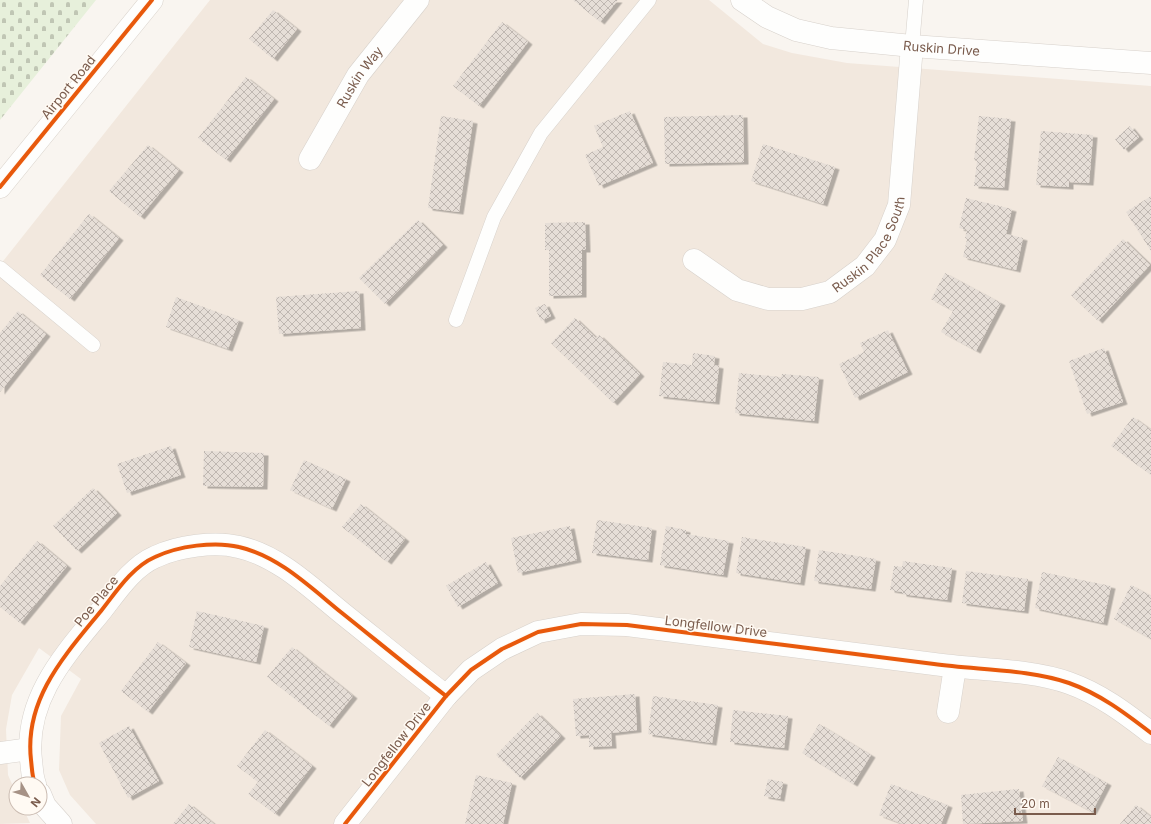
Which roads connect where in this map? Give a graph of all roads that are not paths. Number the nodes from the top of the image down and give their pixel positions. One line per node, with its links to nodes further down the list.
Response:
1 (152, 0): 9 (street, Airport Road)
2 (418, 0): 8 (street, Ruskin Way)
3 (649, 0): 12 (lane)
4 (742, 0): 6 (street, Ruskin Drive)
5 (916, 0): 6 (lane)
6 (912, 46): 7 (street, Ruskin Drive); 10 (street, Ruskin Place South)
7 (1151, 63)
8 (310, 159)
9 (0, 187)
10 (694, 260)
11 (0, 268): 13 (lane)
12 (456, 320)
13 (93, 345)
14 (955, 667): 15 (street, Longfellow Drive); 16 (street); 17 (street, Longfellow Drive)
15 (446, 696): 18 (street, Poe Place); 23 (street, Longfellow Drive)
16 (948, 712)
17 (1151, 733)
18 (30, 749): 19 (street); 20 (street, Poe Place)
19 (0, 753)
20 (33, 776)
21 (48, 808): 22 (street)
22 (61, 824)
23 (346, 824)

